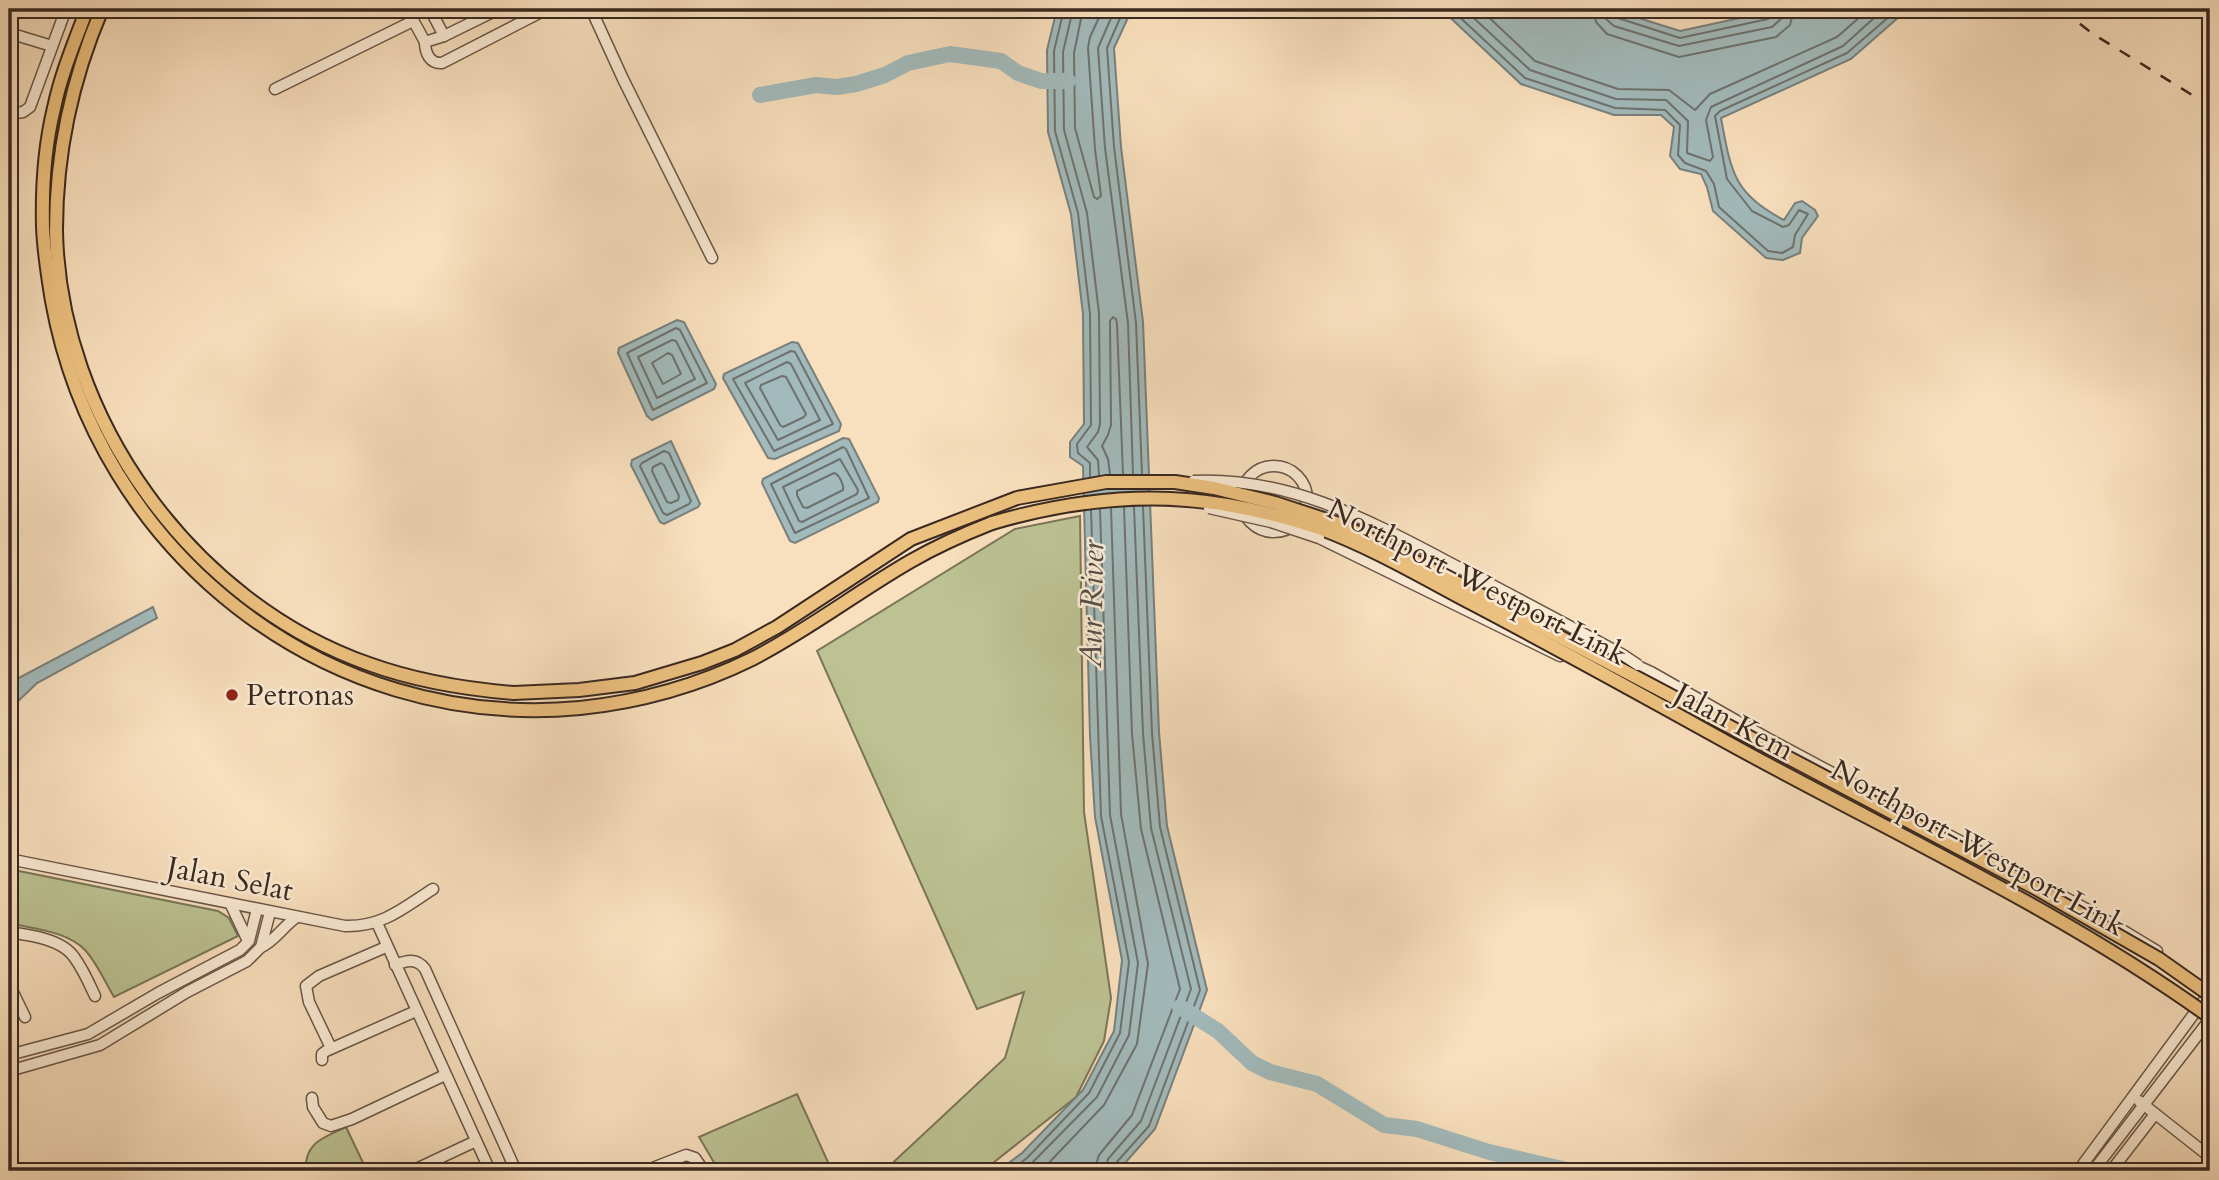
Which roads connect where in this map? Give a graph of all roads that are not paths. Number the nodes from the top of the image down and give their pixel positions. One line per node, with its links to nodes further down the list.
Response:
1 (66, 9): 13 (street)
2 (87, 9): 18 (main road, Northport-Westport Link, bridge)
3 (102, 9): 17 (main road, Northport-Westport Link, bridge)
4 (407, 9): 9 (street)
5 (430, 9): 11 (street)
6 (499, 9): 11 (street)
7 (547, 9): 12 (street)
8 (591, 9): 16 (street)
9 (413, 21): 12 (street); 14 (street)
10 (9, 33): 13 (street)
11 (444, 36): 12 (street)
12 (425, 42)
13 (52, 46): 15 (street)
14 (275, 89)
15 (9, 114)
16 (712, 258)
17 (1175, 482): 22 (street, Jalan Kem, bridge); 36 (main road, Northport-Westport Link, bridge)
18 (1170, 498): 21 (street, Jalan Kem, bridge); 41 (main road, Northport-Westport Link, bridge)
19 (1306, 504): 20 (street); 20 (street); 22 (street, Jalan Kem)
20 (1296, 524): 21 (street, Jalan Kem)
21 (1561, 656): 39 (street, Jalan Kem)
22 (1638, 665): 36 (street, Jalan Kem)
23 (9, 859): 25 (street, Jalan Selat)
24 (433, 889): 29 (street, Jalan Selat)
25 (231, 905): 26 (street, Jalan Selat); 31 (street)
26 (257, 909): 27 (street, Jalan Selat); 31 (street)
27 (270, 912): 28 (street, Jalan Selat); 32 (street)
28 (297, 917): 29 (street, Jalan Selat); 32 (street)
29 (377, 923): 33 (street)
30 (9, 932): 37 (street)
31 (249, 942): 43 (street)
32 (261, 947): 45 (street)
33 (386, 947): 34 (street); 42 (street)
34 (395, 965): 38 (street); 55 (street)
35 (9, 984): 40 (street)
36 (2210, 993): 39 (street)
37 (95, 996)
38 (416, 1011): 42 (street); 46 (street)
39 (2197, 1012): 41 (street, Jalan Kem); 47 (street)
40 (25, 1017)
41 (2210, 1019): 49 (street)
42 (331, 1048): 44 (street)
43 (9, 1055)
44 (322, 1060)
45 (9, 1071)
46 (444, 1076): 48 (street); 51 (street)
47 (2134, 1097): 49 (street); 58 (street)
48 (312, 1098)
49 (2144, 1105): 50 (street); 59 (street)
50 (2155, 1114): 52 (street); 60 (street)
51 (476, 1141): 53 (street); 54 (street)
52 (2210, 1157)
53 (412, 1171)
54 (490, 1171)
55 (516, 1171)
56 (645, 1171): 57 (street)
57 (704, 1171)
58 (2078, 1171)
59 (2092, 1171)
60 (2111, 1171)

